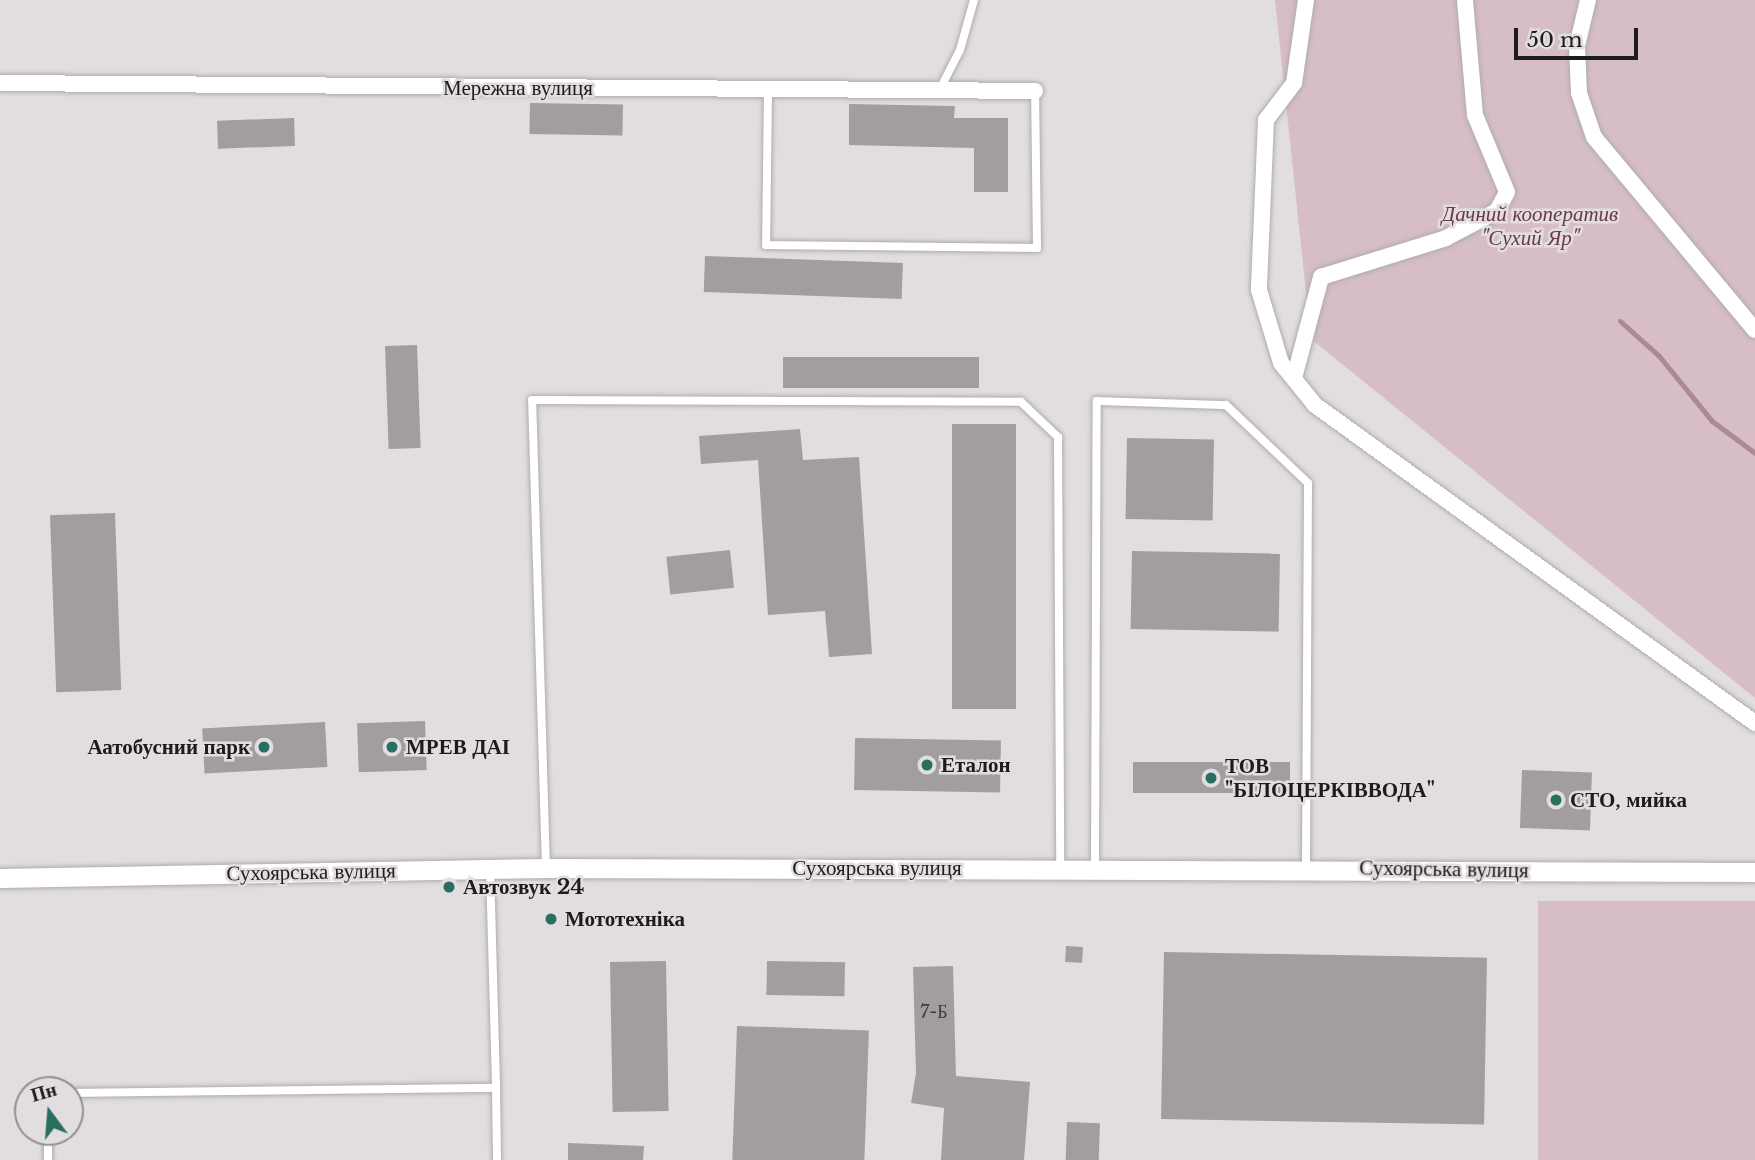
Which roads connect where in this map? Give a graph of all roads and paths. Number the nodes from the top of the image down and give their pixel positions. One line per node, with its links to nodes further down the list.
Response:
1 (974, 0): 7 (lane)
2 (1306, 0): 10 (street)
3 (1465, 0): 10 (street)
4 (1588, 0): 9 (street)
5 (0, 83): 6 (street, Мережна вулиця)
6 (768, 90): 7 (street, Мережна вулиця); 8 (lane)
7 (939, 91): 8 (street, Мережна вулиця)
8 (1035, 91)
9 (1755, 330)
10 (1294, 378): 11 (street)
11 (1755, 723)
12 (1306, 867): 16 (street, Сухоярська вулиця); 16 (lane); 17 (street, Сухоярська вулиця)
13 (546, 868): 14 (street, Сухоярська вулиця); 15 (street, Сухоярська вулиця); 15 (lane)
14 (490, 869): 18 (street, Сухоярська вулиця); 19 (lane)
15 (1060, 869): 16 (street, Сухоярська вулиця)
16 (1095, 869)
17 (1755, 872)
18 (0, 878)
19 (496, 1088): 20 (lane); 21 (lane)
20 (84, 1093)
21 (497, 1160)

